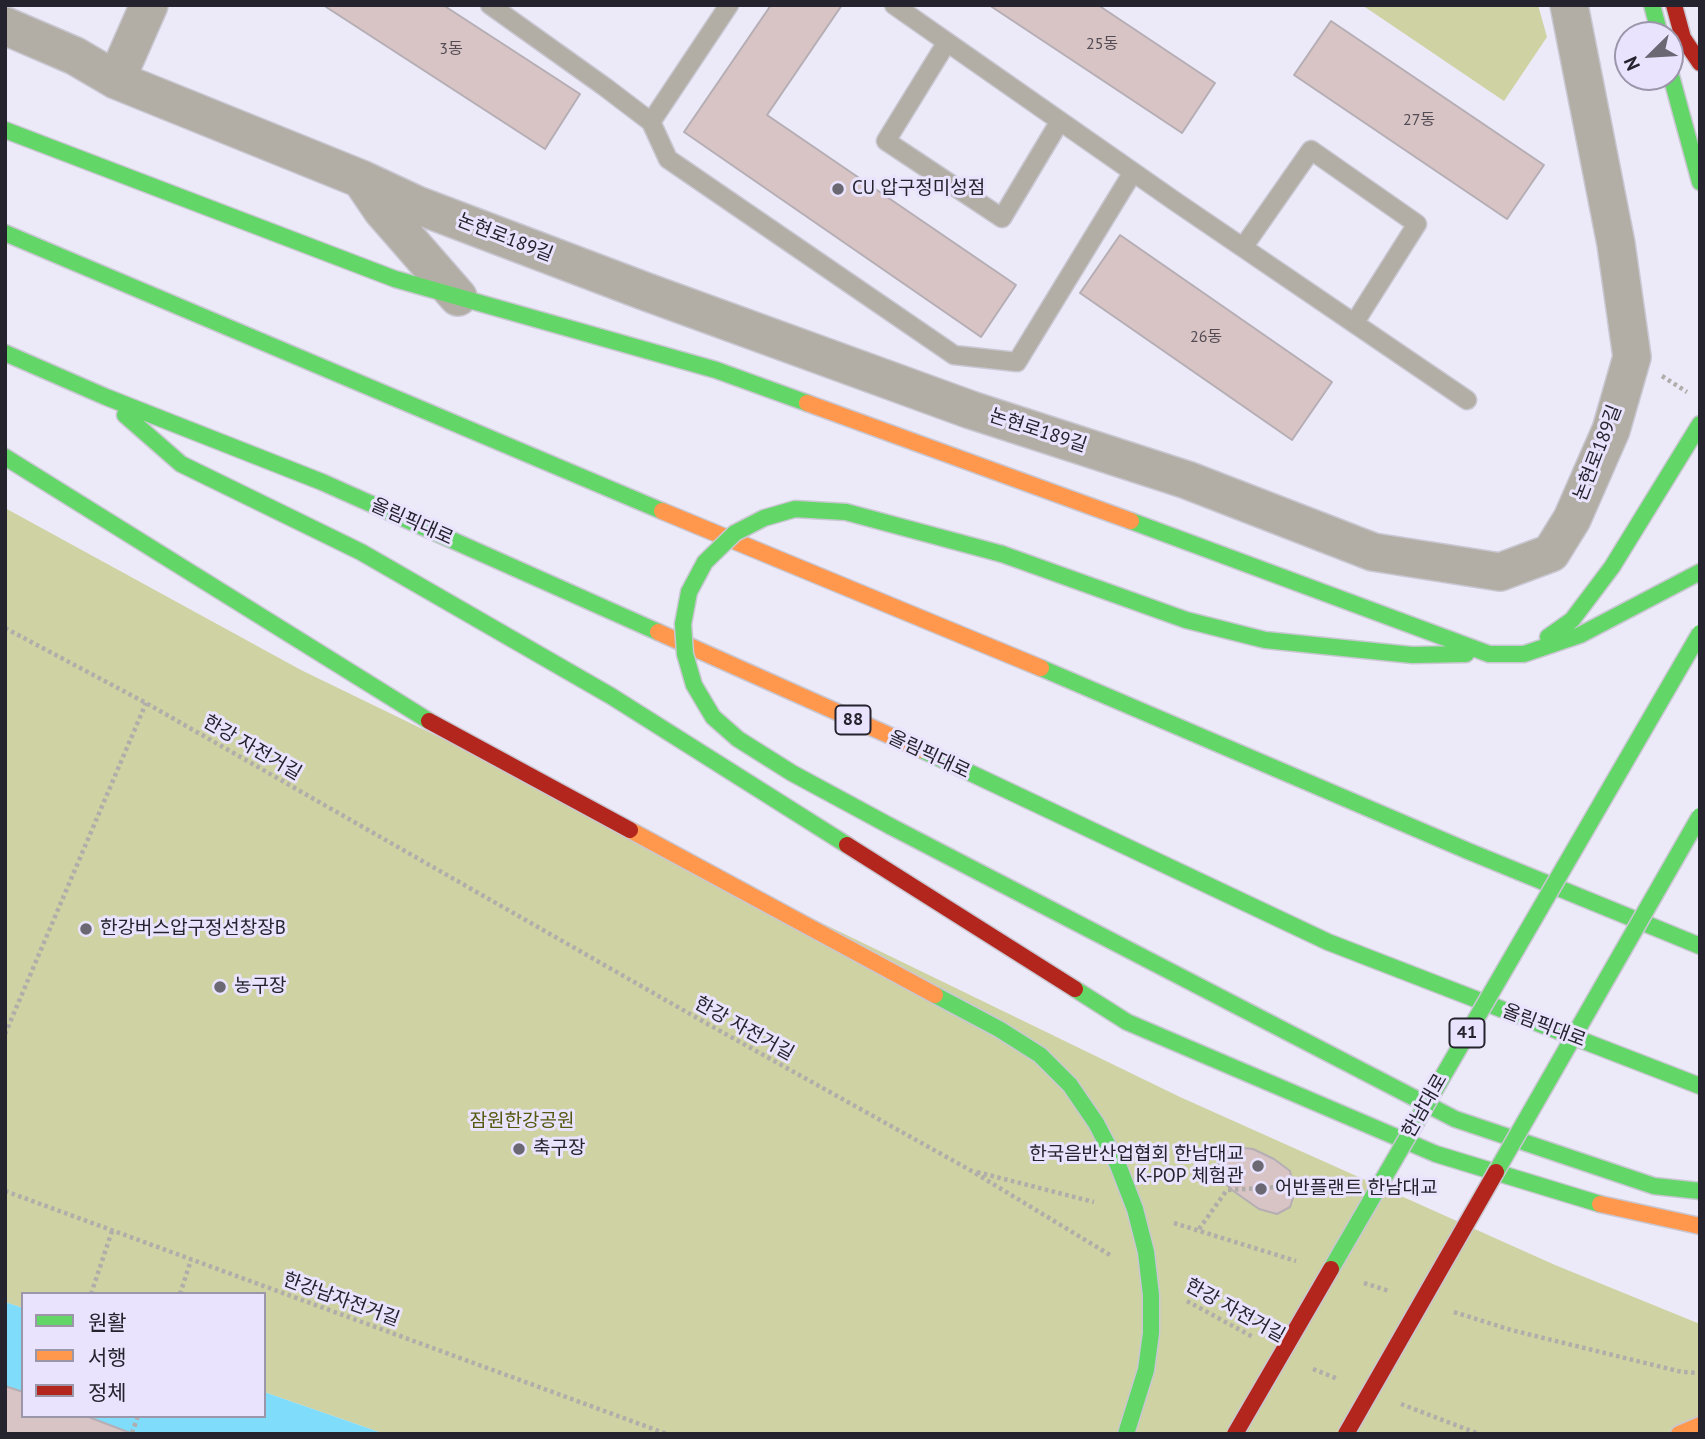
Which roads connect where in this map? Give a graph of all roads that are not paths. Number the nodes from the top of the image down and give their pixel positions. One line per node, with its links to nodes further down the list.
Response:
1 (149, 5): 10 (street)
2 (490, 5): 13 (lane)
3 (729, 5): 13 (lane)
4 (894, 5): 8 (lane)
5 (1569, 5): 16 (street, 논현로189길)
6 (1674, 5): 9 (main road)
7 (5, 26): 10 (street, 논현로189길)
8 (947, 42): 12 (lane); 12 (lane)
9 (1700, 63)
10 (116, 80): 16 (street, 논현로189길)
11 (1675, 91): 17 (main road)
12 (1060, 121): 15 (lane)
13 (650, 122): 15 (lane)
14 (5, 130): 20 (main road)
15 (1133, 172): 19 (lane)
16 (361, 178): 20 (street)
17 (1700, 183)
18 (5, 233): 32 (main road)
19 (1244, 246): 21 (lane); 21 (lane)
20 (458, 297): 29 (main road)
21 (1355, 321): 24 (lane)
22 (5, 354): 23 (main road, 올림픽대로 / 88)
23 (106, 397): 33 (main road, 올림픽대로 / 88); 35 (main road)
24 (1467, 400)
25 (1700, 424): 30 (main road)
26 (5, 457): 37 (main road, bridge)
27 (1700, 572): 30 (main road)
28 (1700, 633): 38 (main road, 한남대로 / 41, bridge)
29 (1489, 654): 30 (main road); 34 (main road, bridge)
30 (1524, 654)
31 (1700, 816): 39 (main road, bridge)
32 (1700, 946)
33 (1700, 1086)
34 (1700, 1191)
35 (1700, 1226)
36 (1700, 1425): 40 (main road)
37 (1126, 1434)
38 (1235, 1434)
39 (1346, 1434)
40 (1679, 1434)

